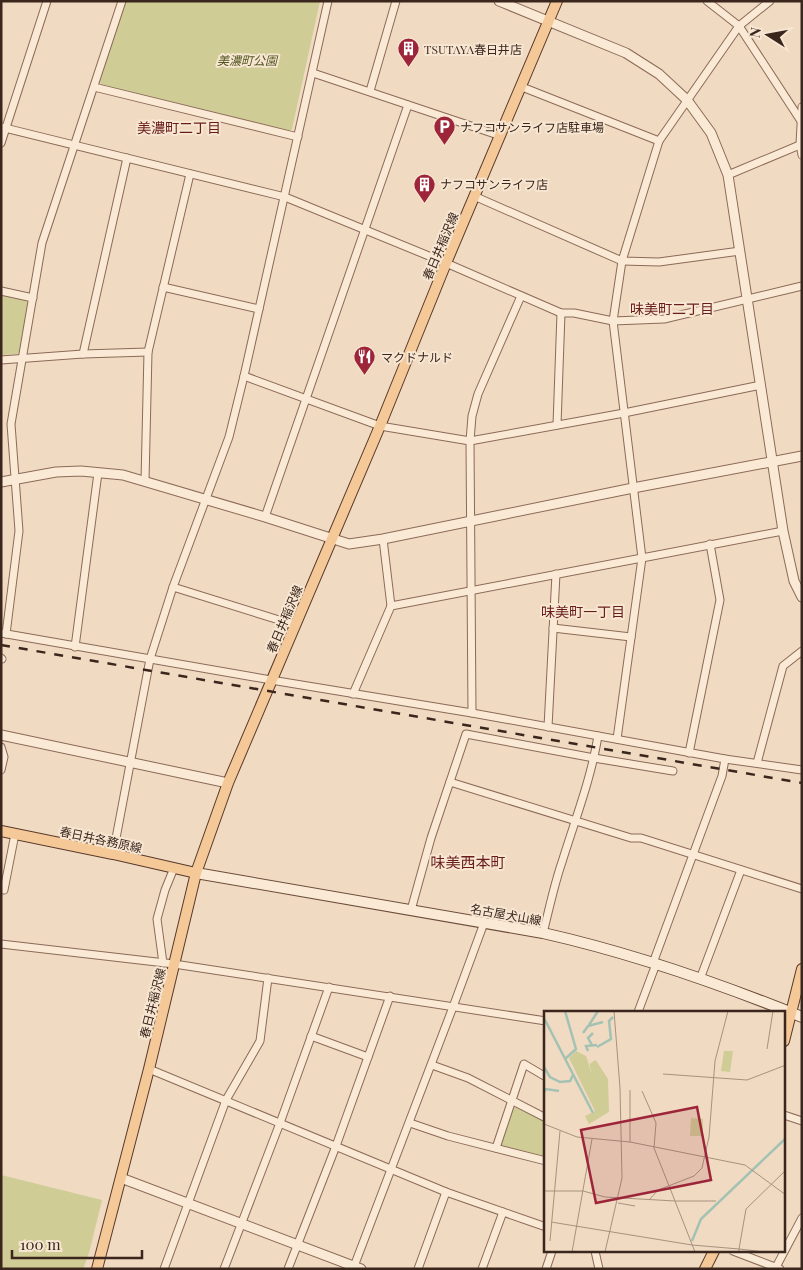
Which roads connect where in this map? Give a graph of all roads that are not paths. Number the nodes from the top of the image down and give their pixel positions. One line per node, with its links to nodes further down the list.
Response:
1 (47, 1): 19 (street)
2 (122, 1): 12 (street)
3 (328, 1): 11 (street)
4 (396, 1): 14 (street)
5 (499, 1): 9 (street)
6 (557, 1): 9 (main road, 春日井稲沢線)
7 (707, 1): 10 (street)
8 (770, 1): 10 (street)
9 (549, 22): 13 (main road, 春日井稲沢線); 15 (street)
10 (739, 26): 15 (street); 18 (street)
11 (313, 72): 14 (street); 21 (street)
12 (94, 87): 21 (street); 25 (street)
13 (522, 87): 20 (main road, 春日井稲沢線); 22 (street)
14 (370, 91): 16 (street)
15 (687, 100): 22 (street); 29 (street)
16 (408, 105): 20 (street); 32 (street)
17 (802, 107): 18 (street)
18 (801, 121): 24 (street)
19 (4, 127): 23 (street); 25 (street)
20 (501, 136): 30 (main road, 春日井稲沢線)
21 (298, 137): 31 (street)
22 (659, 141): 34 (street)
23 (1, 143)
24 (801, 144): 26 (street); 29 (street)
25 (75, 145): 27 (street); 40 (street)
26 (802, 155)
27 (127, 158): 28 (street); 46 (street)
28 (190, 174): 31 (street); 37 (street)
29 (728, 176): 33 (street)
30 (474, 196): 34 (street); 35 (main road, 春日井稲沢線)
31 (285, 197): 32 (street); 42 (street)
32 (365, 229): 35 (street); 51 (street)
33 (740, 251): 34 (street); 41 (street)
34 (622, 261): 44 (street)
35 (446, 263): 39 (street); 54 (main road, 春日井稲沢線)
36 (802, 286): 41 (street)
37 (163, 288): 42 (street); 45 (street)
38 (1, 291): 40 (street)
39 (521, 296): 43 (street); 55 (street)
40 (33, 298): 47 (street)
41 (748, 300): 44 (street); 50 (street)
42 (259, 309): 49 (street)
43 (561, 313): 44 (street); 53 (street)
44 (614, 321): 52 (street)
45 (148, 352): 46 (street); 60 (street)
46 (83, 354): 47 (street)
47 (22, 359): 48 (street); 59 (street)
48 (1, 360)
49 (244, 376): 51 (street); 63 (street)
50 (761, 385): 52 (street); 57 (street)
51 (307, 400): 54 (street); 64 (street)
52 (624, 414): 53 (street); 62 (street)
53 (557, 425): 55 (street)
54 (380, 426): 55 (street); 67 (main road, 春日井稲沢線)
55 (470, 442): 65 (street)
56 (802, 456): 57 (street)
57 (773, 462): 62 (street); 66 (street)
58 (98, 473): 59 (street); 60 (street); 80 (street)
59 (15, 479): 61 (street); 78 (street)
60 (145, 481): 63 (street)
61 (1, 482)
62 (633, 488): 65 (street); 70 (street)
63 (206, 501): 64 (street); 72 (street)
64 (265, 517): 67 (street)
65 (471, 520): 68 (street); 73 (street)
66 (783, 531): 69 (street); 74 (street)
67 (332, 539): 68 (street); 76 (main road, 春日井稲沢線)
68 (383, 539): 75 (street)
69 (710, 544): 70 (street); 91 (street)
70 (642, 558): 71 (street); 79 (street)
71 (556, 574): 73 (street); 77 (street)
72 (173, 587): 76 (street); 82 (street)
73 (471, 590): 75 (street); 85 (street)
74 (802, 597)
75 (391, 606): 84 (street)
76 (295, 625): 83 (main road, 春日井稲沢線)
77 (553, 628): 79 (street); 86 (street)
78 (4, 634): 80 (street)
79 (631, 637): 89 (street)
80 (75, 647): 82 (street)
81 (802, 651): 95 (street)
82 (150, 659): 83 (street); 94 (street)
83 (271, 680): 84 (street); 100 (main road, 春日井稲沢線)
84 (354, 694): 85 (street)
85 (472, 713): 86 (street)
86 (548, 726): 88 (street)
87 (1, 735): 94 (street)
88 (598, 736): 89 (street); 92 (street)
89 (617, 739): 91 (street)
90 (1, 747): 96 (street)
91 (688, 752): 93 (street)
92 (594, 758): 97 (street); 99 (street); 101 (street)
93 (726, 759): 95 (street); 105 (street)
94 (130, 763): 100 (street); 104 (street)
95 (757, 763): 98 (street)
96 (1, 770)
97 (673, 770)
98 (802, 770)
99 (450, 782): 101 (street); 111 (street)
100 (228, 784): 108 (main road, 春日井稲沢線)
101 (577, 820): 105 (street); 113 (street)
102 (1, 832): 103 (main road, 春日井各務原線)
103 (15, 834): 104 (main road, 春日井各務原線); 110 (street)
104 (114, 854): 106 (main road, 春日井各務原線)
105 (694, 856): 107 (street); 117 (street)
106 (174, 868): 108 (main road, 春日井各務原線); 115 (street)
107 (741, 870): 109 (street); 120 (street)
108 (196, 873): 111 (main road, 名古屋犬山線); 116 (main road, 春日井稲沢線)
109 (802, 889)
110 (4, 890)
111 (411, 910): 112 (main road, 名古屋犬山線)
112 (484, 923): 113 (main road, 名古屋犬山線); 123 (street)
113 (543, 933): 117 (main road, 名古屋犬山線)
114 (1, 944): 115 (street)
115 (163, 963): 116 (street)
116 (174, 964): 119 (street); 134 (main road, 春日井稲沢線)
117 (654, 964): 120 (main road, 名古屋犬山線); 124 (street)
118 (802, 969): 127 (main road)
119 (268, 978): 121 (street); 136 (street)
120 (700, 979): 125 (main road, 名古屋犬山線)
121 (329, 987): 122 (street); 131 (street)
122 (390, 996): 123 (street); 132 (street)
123 (454, 1007): 129 (street); 133 (street)
124 (638, 1011)
125 (786, 1011)
126 (786, 1011): 127 (main road, 名古屋犬山線)
127 (791, 1013): 128 (main road, 名古屋犬山線); 130 (main road)
128 (802, 1017)
129 (544, 1021)
130 (786, 1033)
131 (311, 1036): 132 (street); 141 (street)
132 (368, 1057): 143 (street)
133 (432, 1065): 137 (street); 142 (street)
134 (149, 1069): 136 (street); 147 (main road, 春日井稲沢線)
135 (544, 1076): 137 (street)
136 (226, 1100): 141 (street); 149 (street)
137 (511, 1101): 139 (street); 144 (street)
138 (786, 1116): 140 (street)
139 (544, 1117)
140 (802, 1121)
141 (280, 1123): 143 (street); 152 (street)
142 (410, 1123): 144 (street); 146 (street)
143 (336, 1146): 146 (street); 154 (street)
144 (496, 1148): 145 (street)
145 (544, 1160)
146 (392, 1170): 148 (street); 161 (street)
147 (121, 1178): 149 (street); 163 (main road, 春日井稲沢線)
148 (446, 1192): 150 (street); 167 (street)
149 (188, 1202): 152 (street); 164 (street)
150 (503, 1212): 153 (street); 168 (street)
151 (802, 1218): 155 (street)
152 (241, 1224): 154 (street); 165 (street)
153 (544, 1226)
154 (297, 1245): 161 (street); 166 (street)
155 (786, 1250)
156 (552, 1252): 169 (street)
157 (595, 1252): 170 (street)
158 (714, 1252): 171 (main road)
159 (737, 1252): 162 (street)
160 (785, 1252): 162 (street)
161 (356, 1268)
162 (777, 1268)
163 (98, 1269)
164 (164, 1269)
165 (224, 1269)
166 (288, 1269)
167 (418, 1269)
168 (482, 1269)
169 (546, 1269)
170 (599, 1269)
171 (705, 1269)

